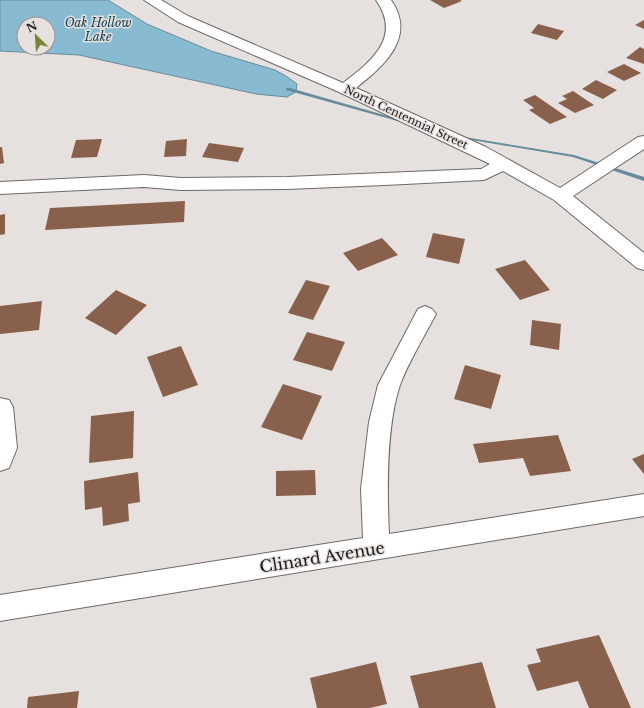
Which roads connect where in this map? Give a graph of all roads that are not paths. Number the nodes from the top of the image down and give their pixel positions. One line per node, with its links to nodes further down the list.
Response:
1 (152, 0): 3 (street, North Centennial Street)
2 (383, 0): 3 (street)
3 (345, 88): 5 (street, North Centennial Street)
4 (644, 141): 7 (street)
5 (504, 164): 6 (street); 7 (street, North Centennial Street)
6 (0, 188)
7 (561, 196): 8 (street, North Centennial Street)
8 (644, 264)
9 (425, 314): 13 (street)
10 (1, 407): 11 (street)
11 (0, 461)
12 (644, 505): 13 (street, Clinard Avenue)
13 (377, 549): 14 (street, Clinard Avenue)
14 (0, 608)

